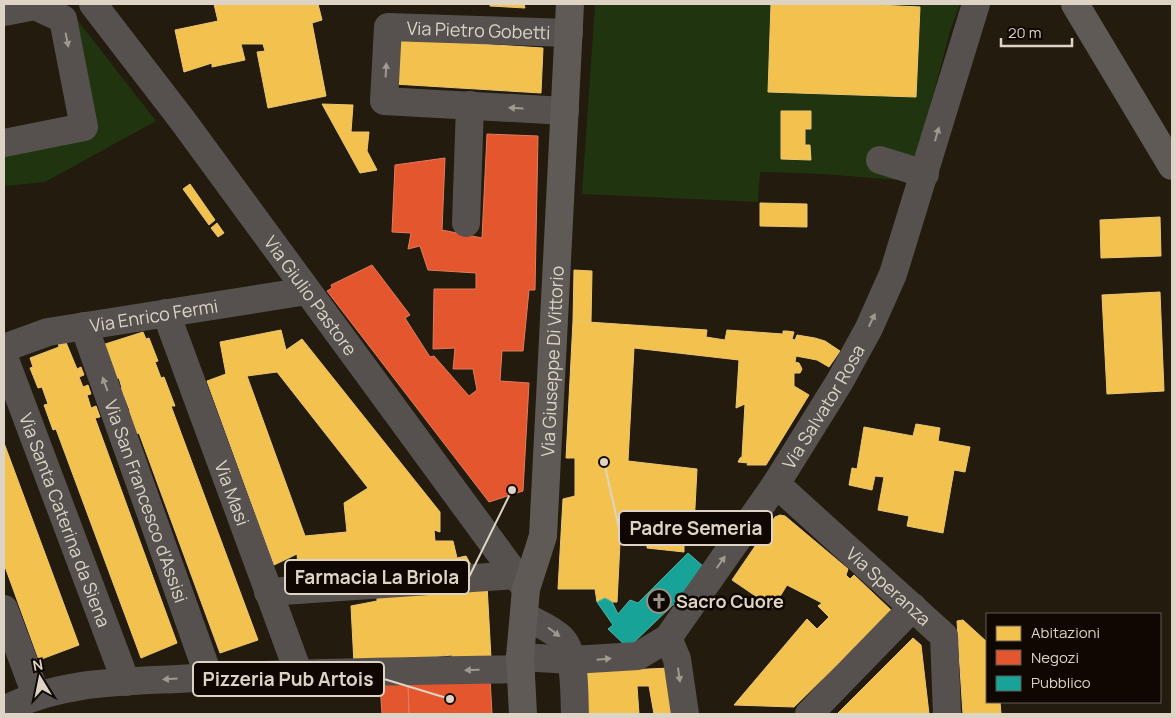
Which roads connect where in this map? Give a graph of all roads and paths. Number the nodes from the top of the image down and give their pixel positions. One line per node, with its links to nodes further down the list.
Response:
1 (93, 4): 14 (street, Via Giulio Pastore)
2 (570, 4): 6 (main road, Via Giuseppe Di Vittorio)
3 (976, 4): 12 (street, Via Salvator Rosa, one-way to 3)
4 (1075, 4): 11 (main road)
5 (4, 9): 9 (street, one-way to 9)
6 (569, 33): 7 (street, Via Pietro Gobetti, one-way to 6); 8 (main road, Via Giuseppe Di Vittorio)
7 (470, 105): 8 (street, one-way to 7); 13 (street)
8 (565, 111): 20 (main road, Via Giuseppe Di Vittorio)
9 (4, 143)
10 (880, 160): 12 (street)
11 (1172, 166)
12 (925, 174): 19 (street, Via Salvator Rosa, one-way to 12)
13 (466, 223)
14 (307, 291): 15 (street, Via Enrico Fermi); 20 (street, Via Giulio Pastore)
15 (166, 313): 16 (street, Via Enrico Fermi); 21 (street, Via Masi)
16 (84, 326): 17 (street, Via Enrico Fermi); 29 (street, Via San Francesco d'Assisi, one-way to 16)
17 (4, 348)
18 (4, 357): 30 (street, Via Santa Caterina da Siena)
19 (776, 484): 22 (street, Via Speranza); 25 (street, Via Salvator Rosa, one-way to 19)
20 (521, 582): 21 (street); 24 (main road, Via Giuseppe Di Vittorio)
21 (268, 592): 28 (street, Via Masi)
22 (913, 608): 36 (street); 37 (street, Via Speranza)
23 (4, 609): 31 (street)
24 (524, 616): 26 (street, one-way to 26); 27 (main road, Via Giuseppe Di Vittorio)
25 (668, 638): 26 (street, Via Salvator Rosa, one-way to 25); 35 (street, one-way to 35)
26 (572, 660): 27 (street, Via Salvator Rosa); 34 (street)
27 (521, 663): 28 (street, Via Salvator Rosa, one-way to 28); 33 (main road, Via Giuseppe Di Vittorio)
28 (299, 674): 29 (street, Via Salvator Rosa)
29 (209, 677): 30 (street, Via Salvator Rosa, one-way to 30)
30 (126, 682): 31 (street, Via Salvator Rosa)
31 (36, 695): 32 (street, Via Salvator Rosa)
32 (4, 710)
33 (523, 714)
34 (575, 714)
35 (685, 714)
36 (809, 714)
37 (948, 714)

